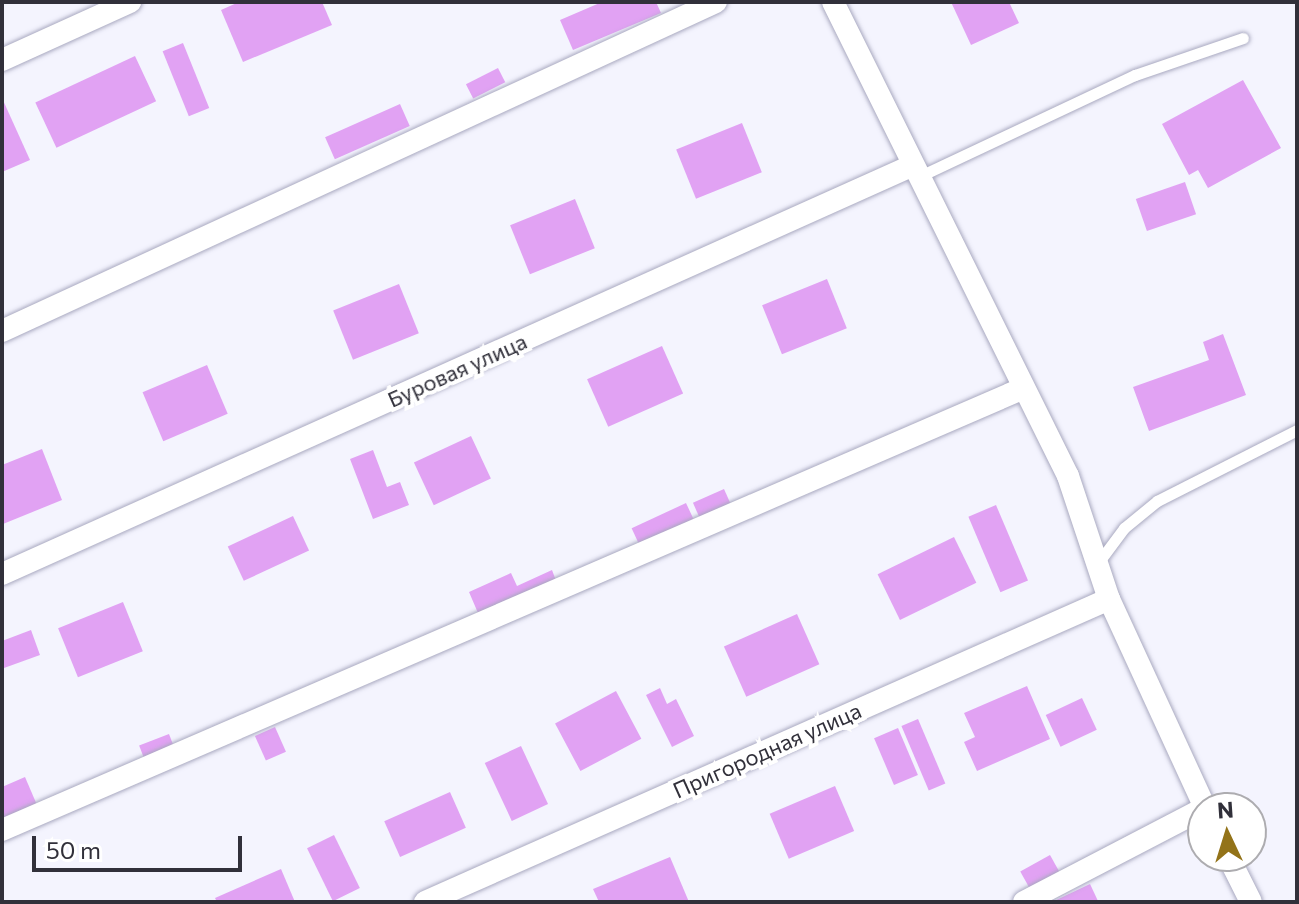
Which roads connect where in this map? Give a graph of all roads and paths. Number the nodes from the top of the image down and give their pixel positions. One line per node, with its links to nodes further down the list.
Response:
1 (130, 2): 5 (street)
2 (716, 2): 7 (street)
3 (833, 2): 6 (street)
4 (1243, 38): 6 (lane)
5 (2, 60)
6 (914, 172): 8 (street); 11 (street, Буровая улица)
7 (2, 331)
8 (1024, 388): 10 (street); 15 (street)
9 (1297, 430): 10 (lane)
10 (1098, 563): 12 (street)
11 (2, 574)
12 (1109, 599): 13 (street); 17 (street, Пригородная улица)
13 (1198, 792)
14 (1187, 817): 18 (street)
15 (2, 830)
16 (1236, 872): 19 (street)
17 (425, 902)
18 (1024, 902)
19 (1251, 902)

